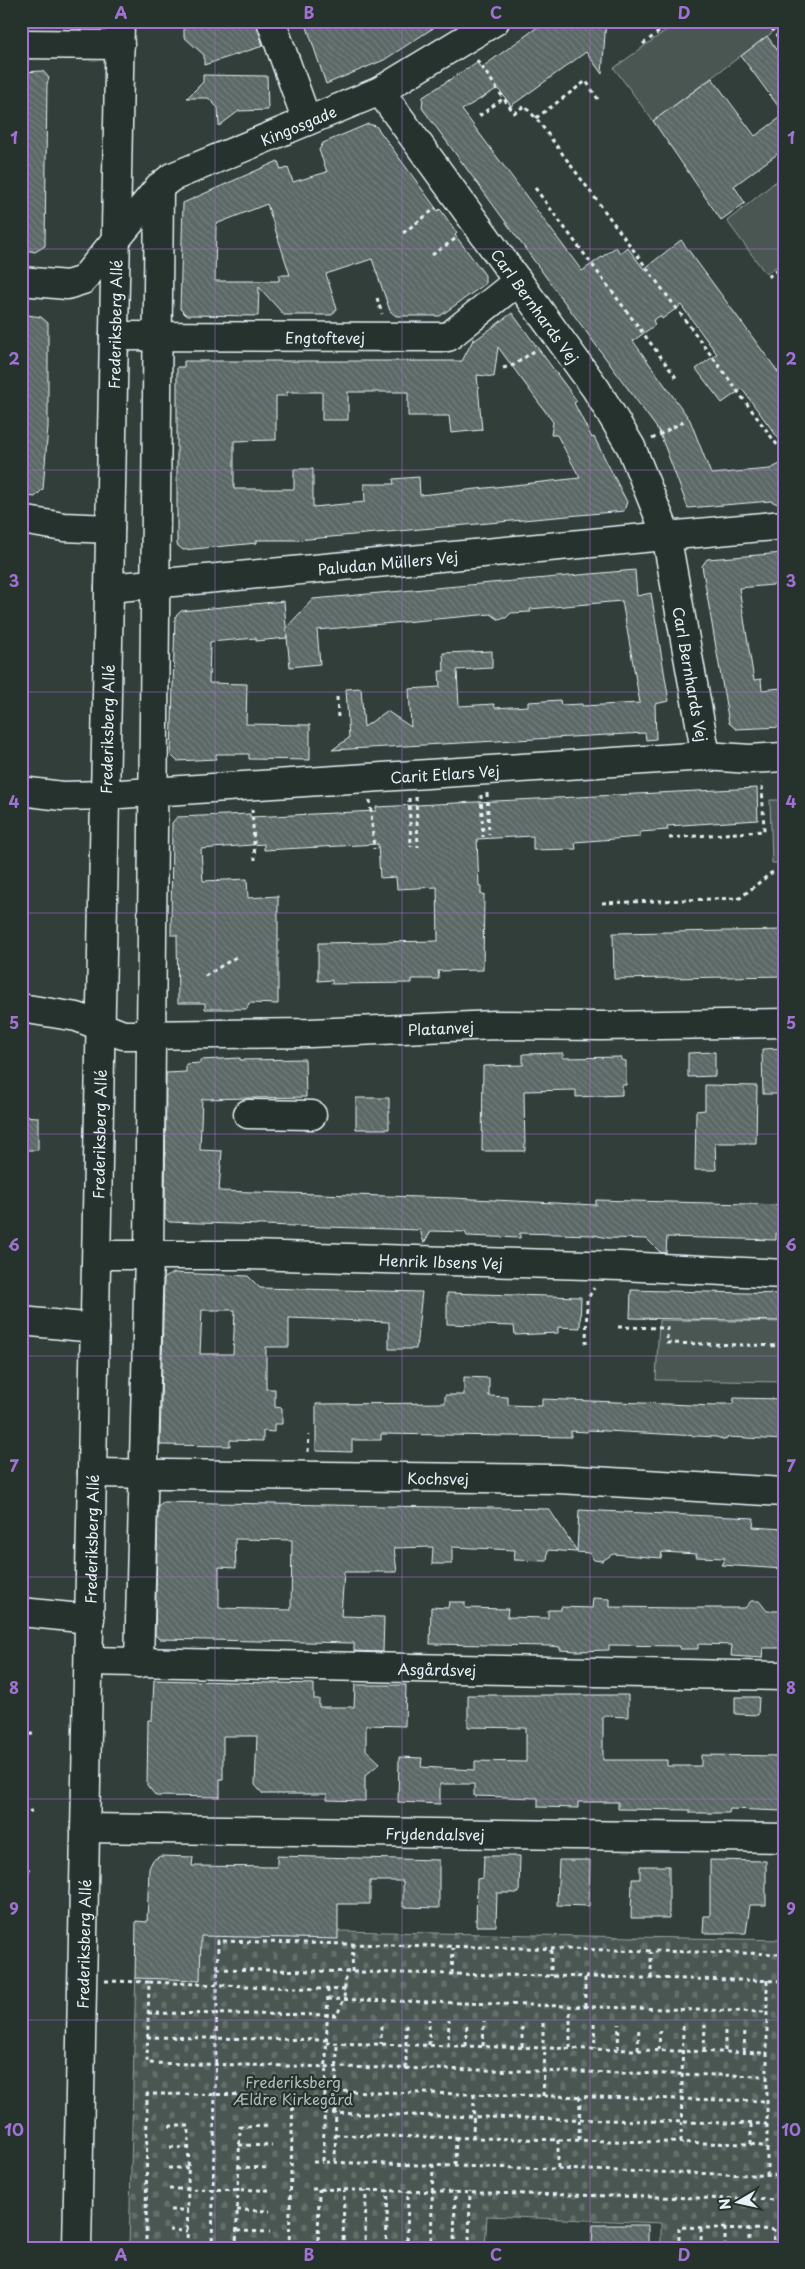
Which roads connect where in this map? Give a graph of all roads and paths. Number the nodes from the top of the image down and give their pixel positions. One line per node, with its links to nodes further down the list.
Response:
1 (271, 21): 15 (street)
2 (494, 21): 6 (street, Kingosgade)
3 (674, 21): 8 (path)
4 (767, 21): 9 (path)
5 (120, 33): 7 (street); 21 (street, Frederiksberg Allé)
6 (464, 40): 10 (street, Kingosgade); 11 (path)
7 (21, 44)
8 (643, 44)
9 (784, 46)
10 (380, 91): 15 (street, Kingosgade); 18 (street, Carl Bernhards Vej)
11 (504, 98): 13 (path); 14 (path)
12 (598, 99): 14 (path)
13 (479, 116)
14 (536, 118): 33 (path)
15 (307, 121): 16 (street, Kingosgade)
16 (160, 186): 21 (street, Kingosgade); 28 (street)
17 (535, 188): 31 (path)
18 (454, 194): 19 (street, Carl Bernhards Vej); 20 (path)
19 (476, 223): 22 (path); 26 (street, Carl Bernhards Vej)
20 (403, 232)
21 (116, 241): 25 (street, Kingosgade); 27 (street, Frederiksberg Allé)
22 (432, 256)
23 (784, 266): 24 (path)
24 (768, 277)
25 (21, 280)
26 (518, 281): 28 (street, Engtoftevej); 29 (street, Carl Bernhards Vej)
27 (114, 336): 28 (street, Engtoftevej); 37 (street, Frederiksberg Allé)
28 (159, 336): 39 (street)
29 (557, 336): 30 (path); 34 (street, Carl Bernhards Vej)
30 (503, 368)
31 (678, 380)
32 (686, 420): 34 (path)
33 (778, 446)
34 (631, 447): 38 (street, Carl Bernhards Vej)
35 (21, 520): 37 (street)
36 (784, 525): 38 (street)
37 (110, 528): 40 (street, Frederiksberg Allé)
38 (666, 534): 39 (street, Paludan Müllers Vej); 43 (street, Carl Bernhards Vej)
39 (157, 584): 40 (street, Paludan Müllers Vej); 50 (street)
40 (109, 588): 51 (street, Frederiksberg Allé)
41 (337, 697): 42 (path)
42 (338, 718)
43 (706, 756): 44 (street, Carit Etlars Vej); 45 (street, Carit Etlars Vej)
44 (772, 758): 54 (path)
45 (481, 769): 46 (street, Carit Etlars Vej); 52 (path); 53 (path)
46 (411, 774): 47 (street, Carit Etlars Vej); 55 (path); 56 (path)
47 (366, 777): 48 (street, Carit Etlars Vej); 57 (path)
48 (251, 786): 50 (street, Carit Etlars Vej); 58 (path)
49 (21, 791): 51 (street, Carit Etlars Vej)
50 (154, 792): 51 (street, Carit Etlars Vej); 66 (street)
51 (105, 795): 65 (street, Frederiksberg Allé)
52 (489, 835)
53 (483, 837)
54 (669, 838)
55 (411, 847)
56 (418, 847)
57 (374, 850)
58 (255, 860)
59 (784, 872): 60 (path)
60 (602, 903)
61 (236, 956): 62 (path)
62 (205, 976)
63 (21, 1008): 65 (street, Platanvej)
64 (784, 1023): 66 (street, Platanvej)
65 (100, 1027): 66 (street, Platanvej); 69 (street, Frederiksberg Allé)
66 (150, 1036): 70 (street)
67 (248, 1114): 68 (street)
68 (312, 1115)
69 (97, 1255): 70 (street, Henrik Ibsens Vej); 75 (street, Frederiksberg Allé)
70 (149, 1255): 71 (street, Henrik Ibsens Vej); 79 (street)
71 (606, 1266): 72 (street, Henrik Ibsens Vej); 76 (path)
72 (784, 1274)
73 (21, 1321): 75 (street)
74 (618, 1327): 77 (path)
75 (95, 1328): 78 (street, Frederiksberg Allé)
76 (586, 1344)
77 (784, 1346)
78 (92, 1472): 79 (street, Kochsvej); 82 (street, Frederiksberg Allé)
79 (142, 1473): 80 (street, Kochsvej); 84 (street)
80 (784, 1492)
81 (21, 1612): 82 (street)
82 (90, 1619): 83 (street, Frederiksberg Allé)
83 (89, 1661): 84 (street, Asgårdsvej); 90 (street, Frederiksberg Allé)
84 (139, 1662): 85 (street, Asgårdsvej)
85 (784, 1676)
86 (33, 1734): 87 (path)
87 (21, 1735)
88 (32, 1811): 89 (path)
89 (21, 1812)
90 (86, 1828): 91 (street, Frydendalsvej); 108 (street, Frederiksberg Allé)
91 (784, 1838)
92 (21, 1870): 93 (path)
93 (30, 1870)
94 (353, 1945): 95 (path); 101 (path); 103 (path)
95 (453, 1948): 96 (path); 104 (path)
96 (551, 1950): 97 (path); 105 (path)
97 (651, 1952): 98 (path); 107 (path)
98 (784, 1954)
99 (21, 1957): 100 (path)
100 (29, 1957)
101 (217, 1968): 102 (path); 112 (path)
102 (346, 1972): 103 (path); 114 (path)
103 (352, 1972): 104 (path)
104 (452, 1974): 105 (path)
105 (551, 1976): 106 (path)
106 (585, 1977): 107 (path); 120 (path)
107 (651, 1978): 109 (path)
108 (82, 1980): 111 (path); 242 (street, Frederiksberg Allé)
109 (767, 1980): 110 (path); 121 (path)
110 (784, 1981)
111 (148, 1982): 112 (path); 122 (path)
112 (217, 1984): 113 (path); 123 (path)
113 (328, 1989): 114 (path); 115 (path)
114 (345, 1990): 116 (path)
115 (328, 1999): 116 (path); 124 (path)
116 (344, 1999): 119 (path); 124 (path)
117 (21, 2004): 118 (path)
118 (28, 2004)
119 (570, 2006): 120 (path); 153 (path)
120 (585, 2006): 121 (path)
121 (767, 2012): 162 (path)
122 (148, 2013): 123 (path); 141 (path)
123 (216, 2014): 124 (path); 142 (path)
124 (327, 2016): 143 (path)
125 (430, 2019): 147 (path)
126 (449, 2020): 148 (path)
127 (484, 2021): 150 (path)
128 (406, 2022): 146 (path)
129 (466, 2023): 149 (path)
130 (522, 2023): 151 (path)
131 (543, 2023): 152 (path)
132 (594, 2023): 154 (path)
133 (618, 2024): 155 (path)
134 (705, 2025): 159 (path)
135 (381, 2026): 145 (path)
136 (639, 2026): 156 (path)
137 (660, 2026): 157 (path)
138 (683, 2026): 158 (path)
139 (725, 2027): 160 (path)
140 (745, 2028): 161 (path)
141 (148, 2037): 142 (path); 163 (path)
142 (216, 2038): 143 (path); 163 (path)
143 (326, 2041): 144 (path); 164 (path)
144 (337, 2043): 145 (path); 165 (path)
145 (381, 2044): 146 (path)
146 (406, 2045): 147 (path); 166 (path)
147 (429, 2045): 148 (path)
148 (448, 2046): 149 (path)
149 (466, 2046): 150 (path)
150 (483, 2046): 151 (path)
151 (522, 2047): 152 (path)
152 (544, 2048): 153 (path); 167 (path)
153 (570, 2048): 154 (path)
154 (595, 2049): 155 (path)
155 (618, 2049): 156 (path)
156 (638, 2050): 157 (path)
157 (659, 2050): 158 (path)
158 (683, 2051): 159 (path); 168 (path)
159 (704, 2051): 160 (path)
160 (725, 2051): 161 (path)
161 (744, 2052): 162 (path)
162 (767, 2053): 169 (path)
163 (216, 2064): 164 (path); 174 (path)
164 (325, 2067): 165 (path); 179 (path)
165 (337, 2067): 166 (path); 172 (path)
166 (406, 2068): 167 (path)
167 (544, 2072): 168 (path); 175 (path)
168 (682, 2075): 169 (path); 177 (path)
169 (767, 2076): 178 (path)
170 (21, 2090): 171 (path)
171 (27, 2091)
172 (336, 2091): 173 (path); 180 (path)
173 (474, 2095): 175 (path); 181 (path)
174 (214, 2096): 216 (path); 243 (path); 247 (path)
175 (543, 2096): 176 (path)
176 (580, 2097): 177 (path); 182 (path)
177 (682, 2100): 178 (path); 183 (path)
178 (767, 2101): 185 (path)
179 (324, 2113): 180 (path); 203 (path)
180 (336, 2113): 181 (path); 188 (path)
181 (474, 2117): 182 (path); 192 (path)
182 (580, 2120): 183 (path); 194 (path)
183 (682, 2122): 184 (path); 195 (path)
184 (751, 2124): 185 (path); 196 (path)
185 (767, 2124): 200 (path)
186 (170, 2126): 201 (path)
187 (271, 2126): 197 (path)
188 (336, 2135): 191 (path); 204 (path)
189 (21, 2137): 190 (path)
190 (27, 2137)
191 (456, 2137): 192 (path); 206 (path)
192 (473, 2138): 193 (path)
193 (558, 2139): 194 (path); 211 (path)
194 (579, 2140): 195 (path)
195 (681, 2142): 196 (path)
196 (751, 2144): 200 (path)
197 (239, 2145): 198 (path); 207 (path)
198 (272, 2146)
199 (170, 2147): 201 (path)
200 (767, 2147): 212 (path)
201 (189, 2148): 209 (path)
202 (313, 2162): 203 (path)
203 (323, 2162): 204 (path)
204 (335, 2162): 205 (path)
205 (433, 2164): 206 (path); 225 (path)
206 (455, 2165): 211 (path)
207 (238, 2166): 210 (path); 219 (path)
208 (168, 2168): 209 (path)
209 (188, 2168): 215 (path)
210 (270, 2168)
211 (558, 2168): 212 (path)
212 (767, 2176): 213 (path)
213 (784, 2176)
214 (169, 2189): 215 (path)
215 (188, 2189): 216 (path); 230 (path)
216 (212, 2189): 219 (path); 245 (path)
217 (312, 2189): 218 (path)
218 (319, 2189): 221 (path); 248 (path)
219 (238, 2190): 220 (path); 231 (path)
220 (269, 2190)
221 (344, 2190): 222 (path); 249 (path)
222 (366, 2190): 223 (path); 250 (path)
223 (388, 2190): 224 (path); 251 (path)
224 (408, 2190): 225 (path); 252 (path)
225 (432, 2191): 226 (path); 253 (path)
226 (455, 2191): 227 (path); 254 (path)
227 (470, 2192): 228 (path); 255 (path)
228 (784, 2200)
229 (170, 2210): 230 (path)
230 (188, 2210): 239 (path)
231 (237, 2210): 232 (path); 240 (path)
232 (270, 2211)
233 (701, 2228): 234 (path); 256 (path); 257 (path)
234 (725, 2228): 235 (path); 258 (path)
235 (749, 2229): 236 (path); 259 (path)
236 (774, 2229): 238 (path); 260 (path)
237 (169, 2230): 239 (path)
238 (784, 2230)
239 (187, 2231): 244 (path)
240 (237, 2231): 241 (path); 246 (path)
241 (270, 2232)
242 (78, 2248)
243 (146, 2248)
244 (187, 2248)
245 (212, 2248)
246 (236, 2248)
247 (289, 2248)
248 (318, 2248)
249 (343, 2248)
250 (364, 2248)
251 (386, 2248)
252 (407, 2248)
253 (431, 2248)
254 (454, 2248)
255 (469, 2248)
256 (679, 2248)
257 (701, 2248)
258 (725, 2248)
259 (749, 2248)
260 (774, 2248)

